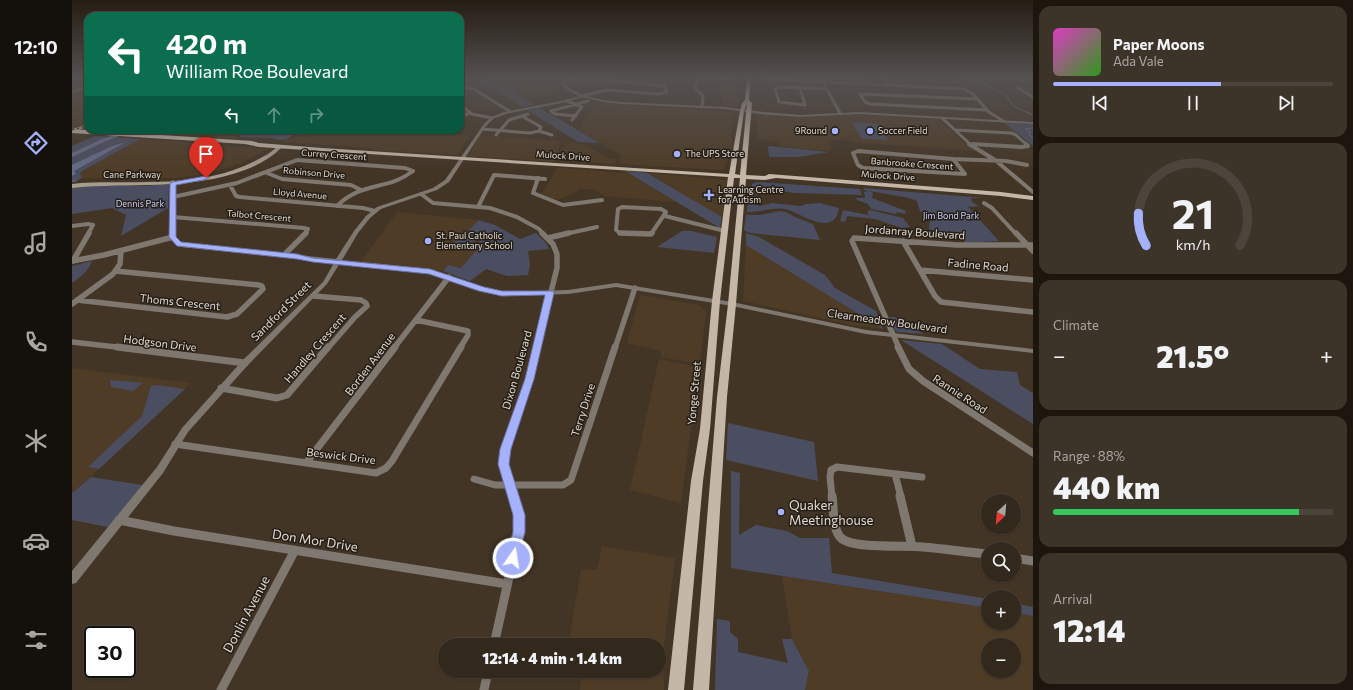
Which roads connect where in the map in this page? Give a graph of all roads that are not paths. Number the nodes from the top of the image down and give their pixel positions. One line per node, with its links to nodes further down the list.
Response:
1 (466, 109): 12 (street)
2 (506, 109): 10 (street)
3 (519, 109): 10 (street, Sandford Street)
4 (557, 109): 17 (street)
5 (581, 109): 17 (street)
6 (731, 109): 11 (street)
7 (838, 109): 13 (street)
8 (971, 109): 9 (street)
9 (987, 110): 21 (street)
10 (509, 111): 18 (street, Sandford Street)
11 (745, 111): 13 (street); 39 (main road, Yonge Street); 40 (main road, Yonge Street)
12 (471, 113): 15 (street); 18 (street)
13 (840, 113): 19 (street)
14 (528, 114): 16 (street)
15 (464, 115)
16 (522, 116): 26 (street); 27 (street)
17 (576, 116): 20 (street)
18 (492, 118): 23 (street, Sandford Street)
19 (942, 118): 21 (street); 24 (street)
20 (572, 120)
21 (1003, 122): 22 (street)
22 (1033, 123)
23 (482, 129): 26 (street); 34 (street, Sandford Street)
24 (955, 130): 32 (street); 32 (street)
25 (72, 131): 28 (main road, Mulock Drive)
26 (499, 131): 27 (street); 30 (street)
27 (539, 131): 31 (street)
28 (84, 132)
29 (114, 134): 33 (main road, Mulock Drive)
30 (496, 135)
31 (552, 135)
32 (969, 144): 36 (street)
33 (280, 145): 34 (main road, Mulock Drive); 43 (main road, Cane Parkway)
34 (462, 158): 39 (main road, Mulock Drive); 47 (street, Sandford Street)
35 (953, 158): 35 (street, Banbrooke Crescent); 36 (street, Banbrooke Crescent)
36 (995, 160): 37 (street, Banbrooke Crescent); 48 (street)
37 (1027, 165)
38 (267, 173): 45 (street, Currey Crescent); 46 (street, Robinson Drive); 46 (street, Currey Crescent)
39 (732, 175): 40 (main road, Mulock Drive); 59 (main road, Yonge Street)
40 (743, 175): 48 (main road, Mulock Drive); 80 (main road, Yonge Street)
41 (538, 178): 42 (street); 50 (street); 53 (street)
42 (545, 179)
43 (174, 182): 44 (main road, Cane Parkway); 49 (street)
44 (72, 185)
45 (230, 185): 49 (street, Currey Crescent); 52 (street, Lloyd Avenue)
46 (361, 190): 52 (street, Currey Crescent)
47 (421, 194): 53 (street, Dixon Boulevard); 54 (street, Sandford Street)
48 (1032, 196)
49 (173, 197): 56 (street)
50 (602, 200)
51 (984, 203): 63 (street)
52 (337, 206): 54 (street, Lloyd Avenue)
53 (478, 207): 61 (street, Dixon Boulevard)
54 (375, 210): 69 (street, Sandford Street)
55 (665, 216): 55 (street); 59 (street)
56 (173, 217): 60 (street); 67 (street, Talbot Crescent)
57 (72, 226): 68 (street)
58 (597, 227): 61 (street)
59 (725, 231): 78 (main road, Yonge Street)
60 (173, 237): 65 (street); 67 (street, Clearmeadow Boulevard)
61 (548, 238): 75 (street, Dixon Boulevard)
62 (903, 241): 63 (street, Jordanray Boulevard); 70 (street); 83 (street, Jordanray Boulevard)
63 (1027, 245): 64 (street, Jordanray Boulevard); 66 (street)
64 (1033, 245)
65 (121, 251): 68 (street); 71 (street)
66 (1033, 251)
67 (284, 255): 69 (street, Clearmeadow Boulevard)
68 (72, 261)
69 (338, 263): 72 (street, Clearmeadow Boulevard); 76 (street, Sandford Street)
70 (920, 270): 73 (street, Fadine Road); 81 (street)
71 (115, 271): 77 (street); 77 (street, Thoms Crescent)
72 (449, 277): 75 (street, Clearmeadow Boulevard); 82 (street, Borden Avenue)
73 (1033, 280)
74 (635, 288): 75 (street, Clearmeadow Boulevard); 78 (street, Clearmeadow Boulevard); 94 (street, Terry Drive)
75 (550, 293): 94 (street, Dixon Boulevard)
76 (314, 296): 86 (street, Sandford Street); 87 (street, Handley Crescent)
77 (77, 300): 79 (street)
78 (716, 301): 80 (street, Clearmeadow Boulevard); 107 (main road, Yonge Street)
79 (72, 304)
80 (732, 304): 83 (street, Clearmeadow Boulevard); 108 (main road, Yonge Street)
81 (1033, 312)
82 (416, 320): 90 (street, Borden Avenue); 90 (street, Beswick Drive)
83 (894, 335): 85 (street, Clearmeadow Boulevard); 89 (street, Rannie Road)
84 (72, 342): 86 (street, Hodgson Drive)
85 (1033, 351)
86 (246, 363): 87 (street, Sandford Street)
87 (222, 388): 88 (street, Sandford Street)
88 (175, 444): 90 (street, Beswick Drive); 95 (street, Sandford Street)
89 (1033, 453)
90 (306, 463)
91 (895, 474): 92 (street); 96 (street); 96 (street)
92 (922, 477)
93 (474, 479): 94 (street, Terry Drive)
94 (510, 485): 102 (street, Dixon Boulevard)
95 (119, 520): 97 (street, Don Mor Drive); 101 (street, Sandford Street)
96 (912, 546): 98 (street)
97 (295, 550): 102 (street, Don Mor Drive); 105 (street, Donlin Avenue)
98 (981, 553)
99 (1021, 559): 100 (street)
100 (1033, 561)
101 (72, 579)
102 (506, 584): 103 (street, Dixon Boulevard)
103 (495, 638)
104 (487, 678): 106 (street)
105 (221, 690)
106 (484, 690)
107 (676, 690)
108 (701, 690)

